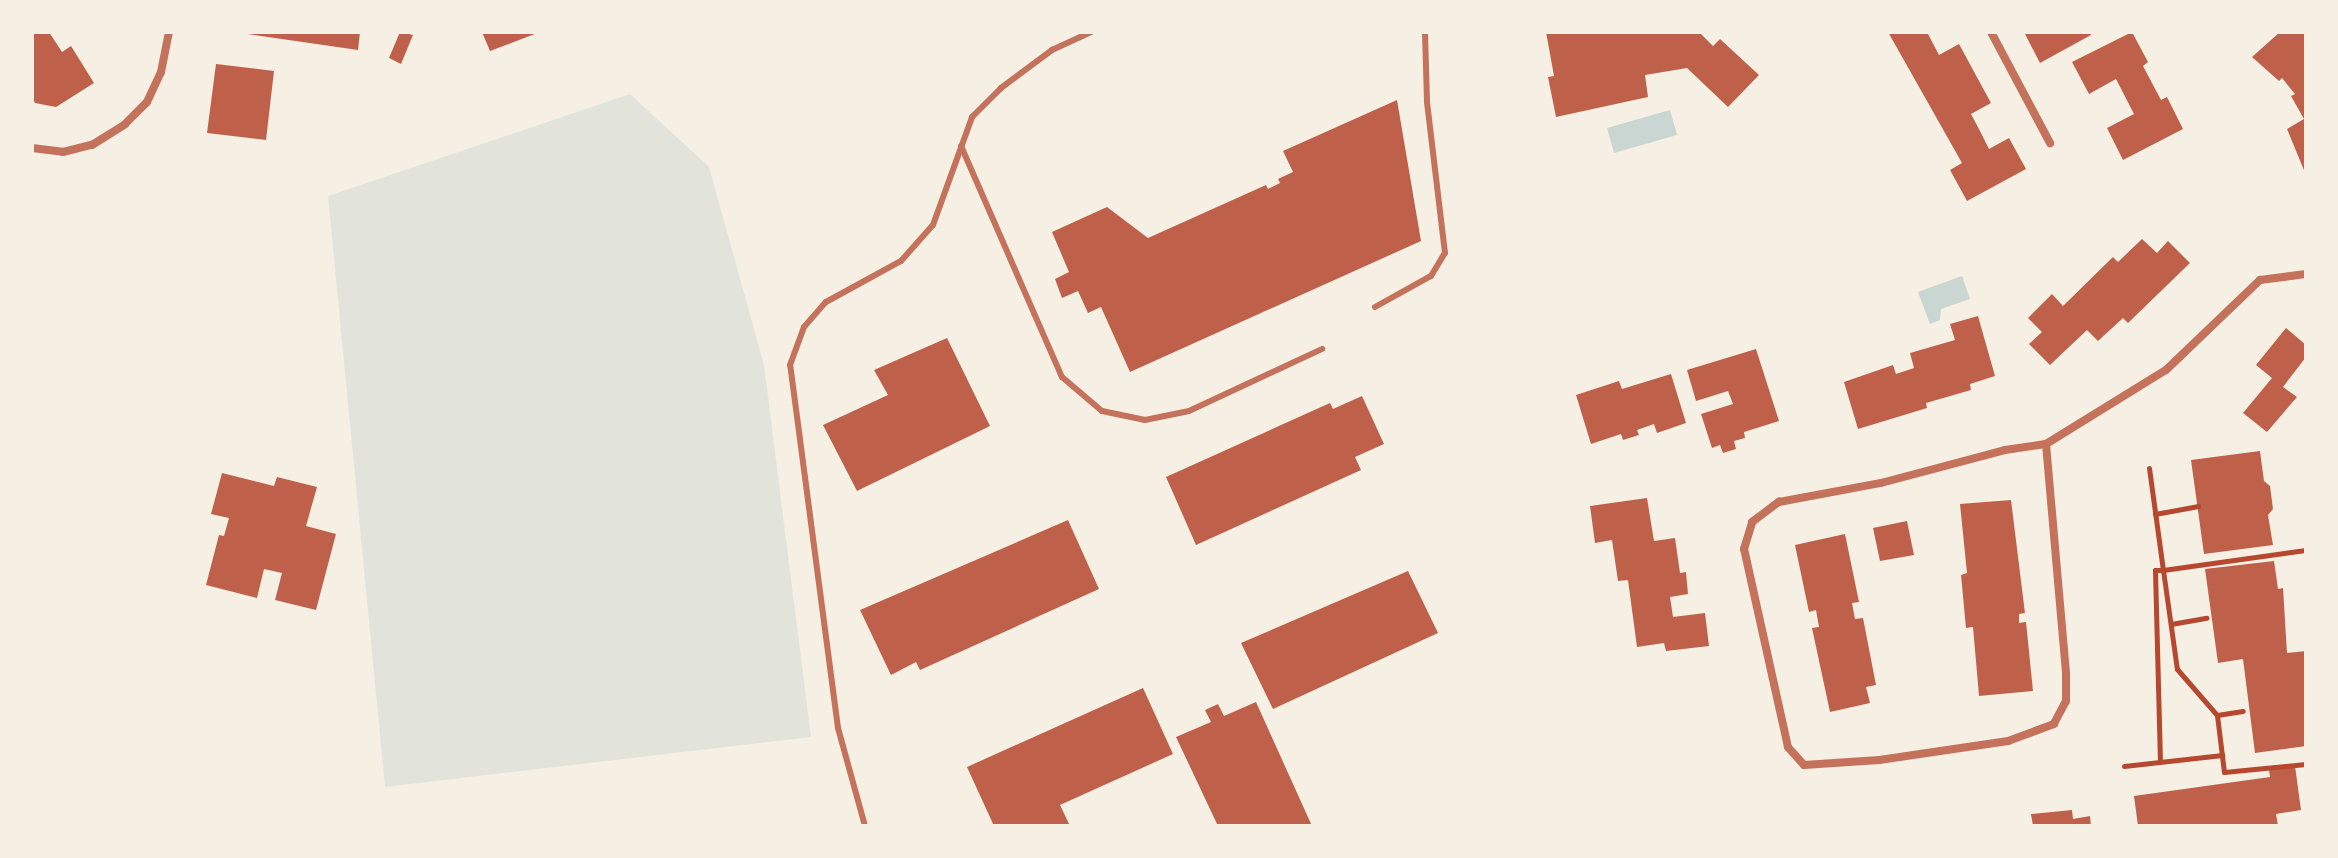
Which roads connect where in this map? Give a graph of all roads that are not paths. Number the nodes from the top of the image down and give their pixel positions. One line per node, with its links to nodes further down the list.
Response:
1 (169, 32): 7 (street)
2 (1091, 32): 6 (lane)
3 (1425, 32): 9 (lane)
4 (1991, 32): 5 (street)
5 (2050, 143)
6 (961, 146): 10 (lane); 12 (lane)
7 (32, 148)
8 (2306, 274): 11 (street)
9 (1375, 307)
10 (1322, 349)
11 (2046, 444): 11 (street)
12 (865, 826)

